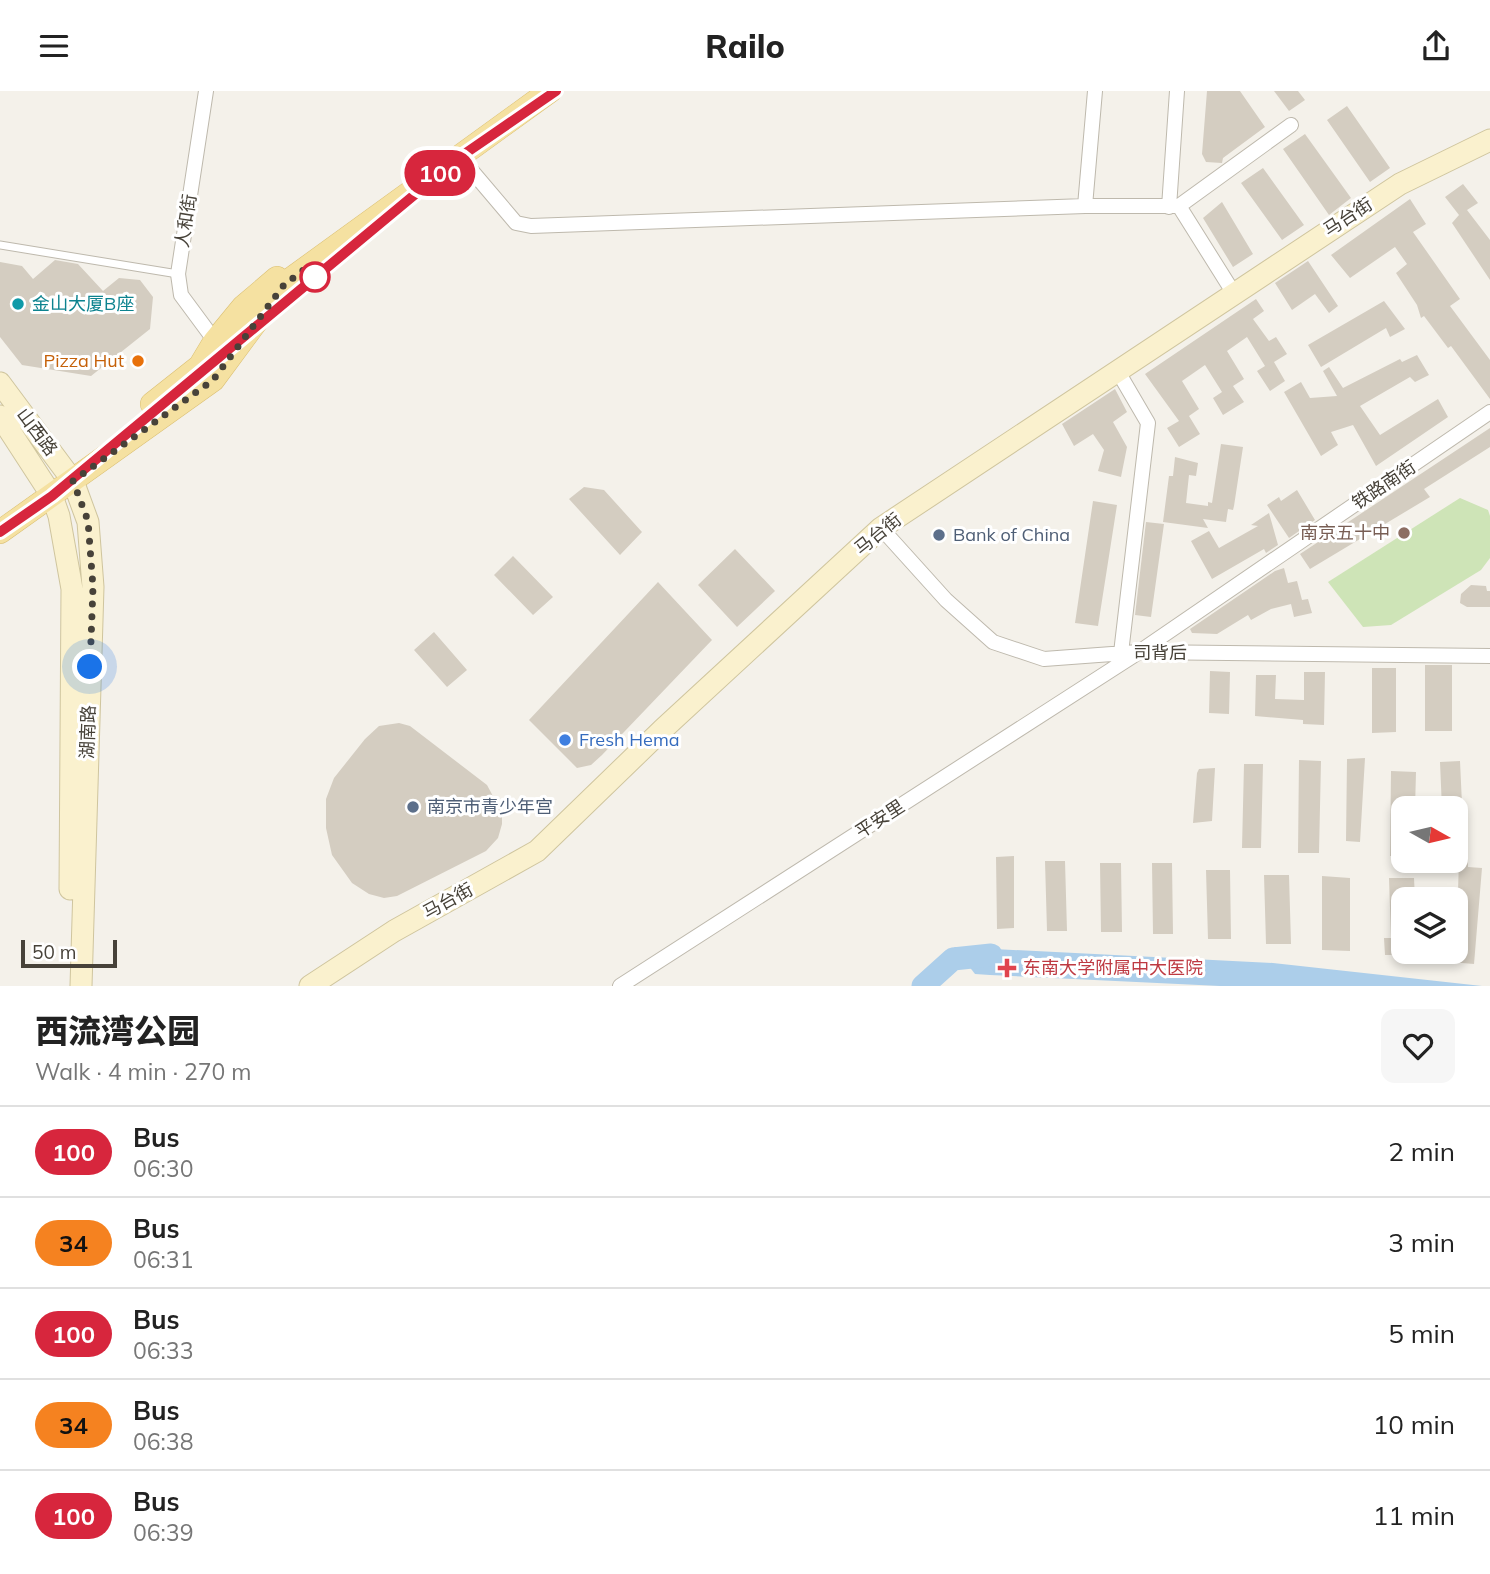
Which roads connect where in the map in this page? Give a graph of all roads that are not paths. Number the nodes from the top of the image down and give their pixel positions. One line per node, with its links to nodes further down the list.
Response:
1 (206, 91): 12 (street, 人和街)
2 (534, 91): 14 (main road)
3 (550, 91): 8 (main road)
4 (1095, 91): 9 (street)
5 (1177, 91): 10 (street)
6 (1291, 125): 10 (street)
7 (1490, 140): 13 (street, 马台街)
8 (460, 157): 9 (street); 19 (main road)
9 (1085, 206): 10 (street)
10 (1174, 207): 13 (street)
11 (0, 245): 12 (lane)
12 (178, 274): 14 (street, 人和街)
13 (1233, 292): 15 (street, 马台街)
14 (215, 341): 19 (main road)
15 (1117, 370): 22 (street, 马台街); 24 (street)
16 (0, 383): 19 (street, 山西路)
17 (1490, 412): 25 (street, 铁路南街)
18 (0, 416): 20 (street, 山西路)
19 (69, 474): 20 (main road); 29 (street, 湖南路)
20 (48, 489): 21 (main road); 23 (main road); 28 (street, 湖南路)
21 (0, 515)
22 (881, 527): 24 (street, 司背后); 27 (street, 马台街)
23 (0, 532)
24 (1121, 653): 25 (street, 司背后)
25 (1139, 653): 26 (street, 司背后); 30 (street, 平安里)
26 (1490, 656)
27 (321, 983)
28 (69, 986)
29 (81, 986)
30 (620, 986)

